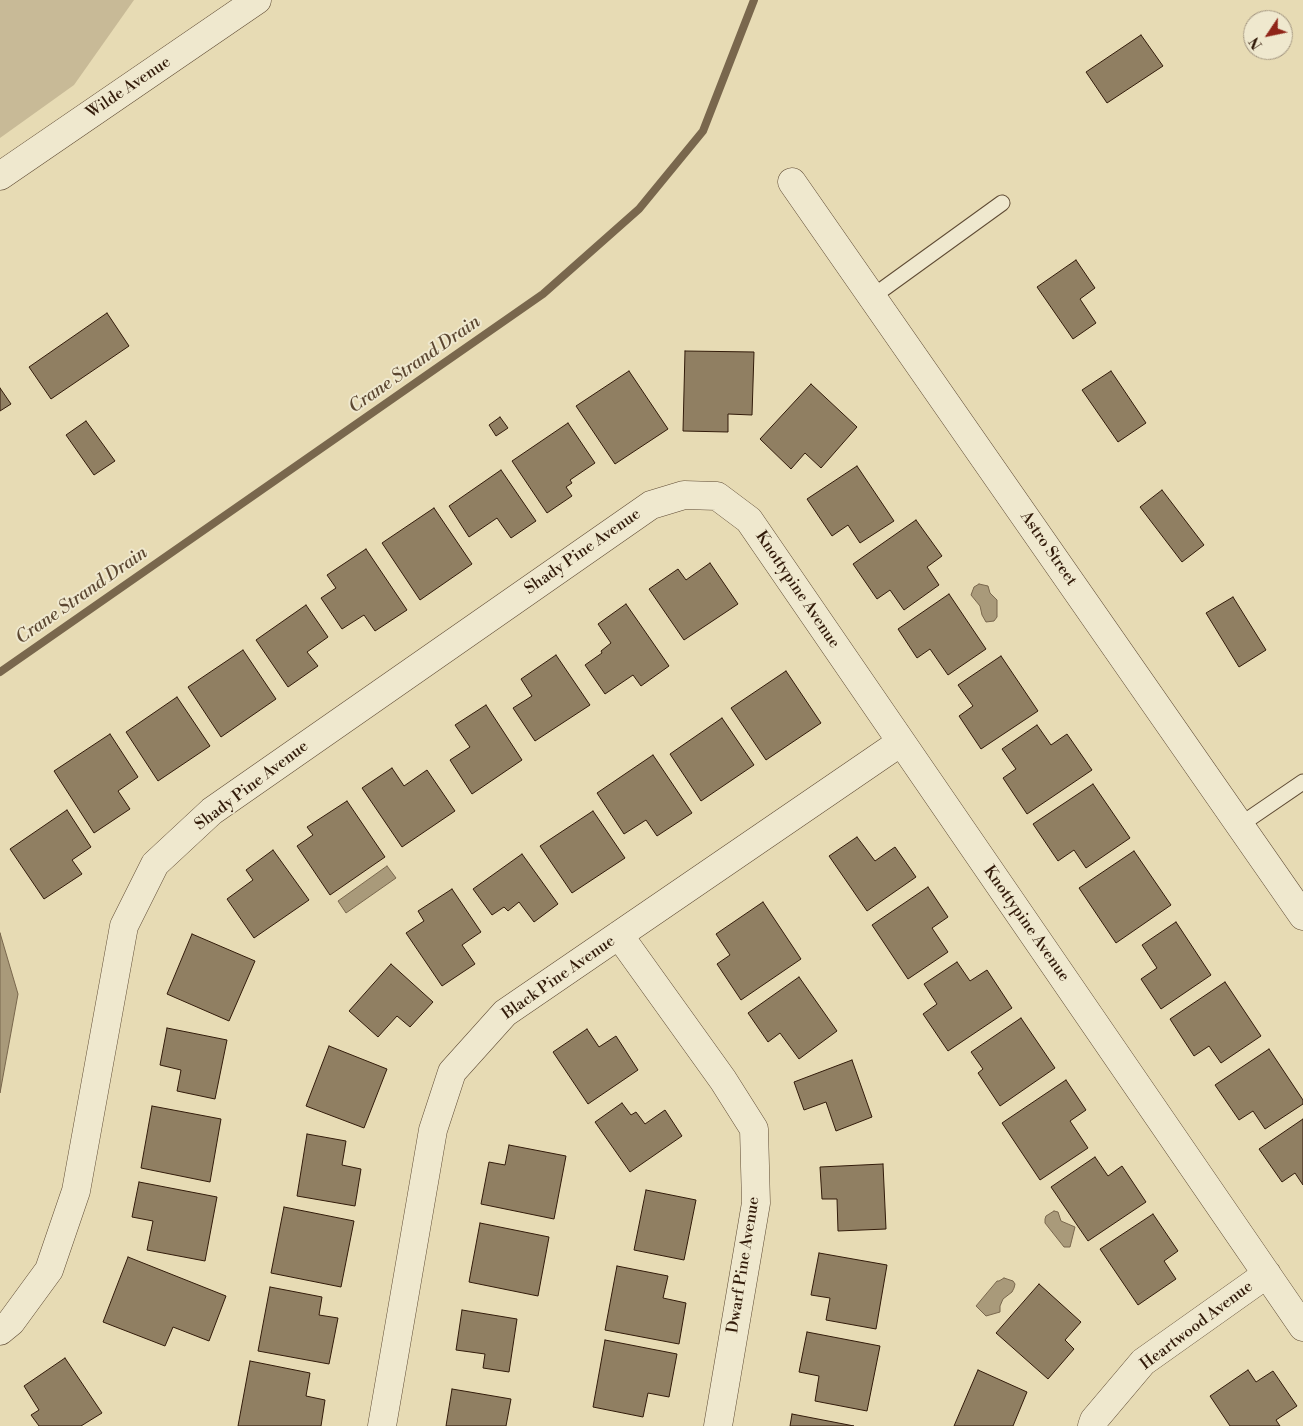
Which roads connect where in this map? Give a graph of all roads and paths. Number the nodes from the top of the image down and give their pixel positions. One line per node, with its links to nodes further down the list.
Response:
1 (257, 0): 2 (street, Wilde Avenue)
2 (0, 176)
3 (792, 182): 5 (street, Astro Street)
4 (1002, 203): 5 (lane)
5 (872, 297): 9 (street, Astro Street)
6 (749, 520): 7 (street, Knottypine Avenue); 14 (street, Shady Pine Avenue)
7 (901, 742): 11 (street, Black Pine Avenue); 12 (street, Knottypine Avenue)
8 (1303, 782): 9 (lane)
9 (1240, 825): 10 (street, Astro Street)
10 (1303, 916)
11 (619, 936): 15 (street, Black Pine Avenue); 16 (street, Dwarf Pine Avenue)
12 (1267, 1274): 13 (street, Knottypine Avenue); 17 (street, Heartwood Avenue)
13 (1303, 1327)
14 (0, 1331)
15 (382, 1426)
16 (718, 1426)
17 (1092, 1426)

